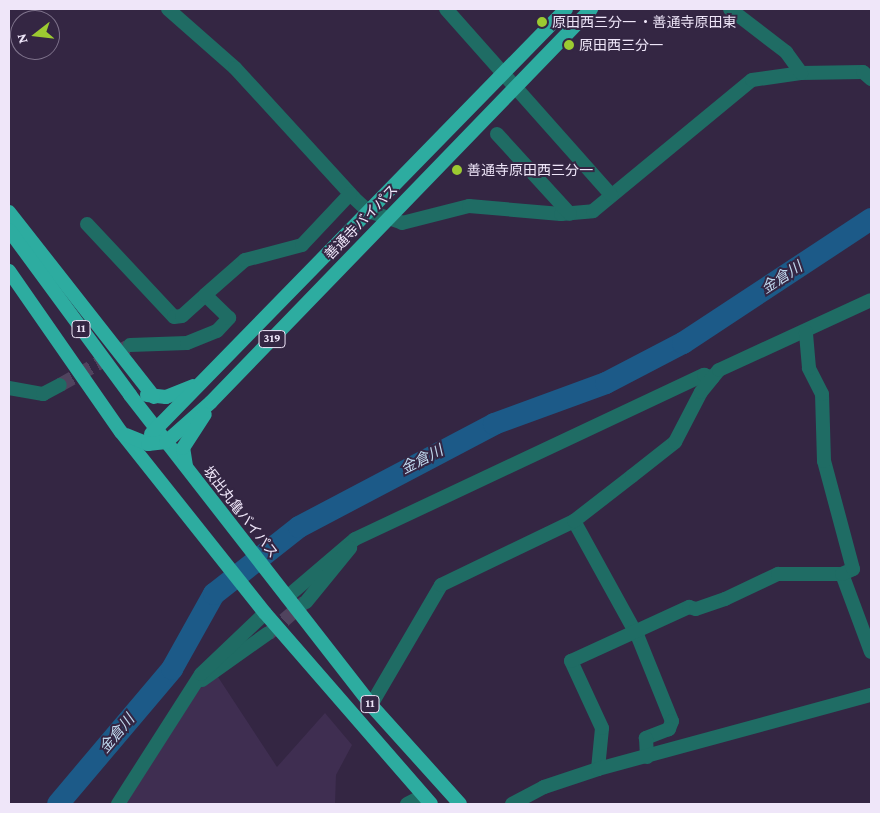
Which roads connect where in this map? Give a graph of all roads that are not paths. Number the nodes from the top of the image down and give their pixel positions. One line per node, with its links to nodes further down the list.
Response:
1 (168, 9): 11 (street)
2 (446, 9): 6 (street)
3 (566, 9): 6 (highway, 善通寺バイパス / 319)
4 (591, 9): 9 (highway, 善通寺バイパス / 319)
5 (730, 9): 7 (street)
6 (502, 73): 9 (street); 13 (highway, 善通寺バイパス / 319)
7 (800, 73): 8 (street); 12 (street)
8 (871, 79)
9 (514, 88): 12 (street); 16 (highway, 善通寺バイパス / 319)
10 (497, 134): 15 (street)
11 (350, 194): 13 (street); 20 (street)
12 (611, 195): 15 (street)
13 (368, 210): 16 (street); 26 (highway, 善通寺バイパス / 319)
14 (9, 212): 29 (highway)
15 (570, 214): 16 (street)
16 (386, 219): 30 (highway, 善通寺バイパス / 319)
17 (87, 224): 20 (street)
18 (9, 230): 24 (highway, 坂出丸亀バイパス / 11)
19 (9, 271): 32 (highway, 11)
20 (205, 295): 23 (street)
21 (871, 300): 22 (street)
22 (806, 332): 25 (street); 39 (street)
23 (130, 345)
24 (99, 354): 29 (highway); 31 (highway, 坂出丸亀バイパス / 11)
25 (713, 378): 37 (street); 38 (street)
26 (202, 382): 29 (highway); 31 (highway, 善通寺バイパス / 319)
27 (60, 384): 28 (street)
28 (9, 388)
29 (154, 397)
30 (211, 402): 33 (highway, 善通寺バイパス / 319); 36 (highway)
31 (156, 427): 33 (highway, 坂出丸亀バイパス / 11); 34 (highway, 善通寺バイパス / 319)
32 (122, 432): 34 (highway); 35 (highway, 11)
33 (166, 442): 34 (highway); 36 (highway, 坂出丸亀バイパス / 11)
34 (148, 444): 35 (highway)
35 (151, 467): 42 (highway, 11)
36 (186, 468): 40 (highway, 坂出丸亀バイパス / 11)
37 (574, 520): 43 (street); 48 (street)
38 (355, 539): 40 (street); 41 (street)
39 (842, 574): 43 (street); 45 (street)
40 (287, 597): 48 (highway, 坂出丸亀バイパス / 11)
41 (306, 602)
42 (265, 613): 46 (street); 51 (highway, 11)
43 (634, 632): 49 (street); 50 (street)
44 (267, 634): 46 (street)
45 (871, 652)
46 (194, 684): 52 (street)
47 (871, 695): 49 (street)
48 (372, 706): 54 (highway, 坂出丸亀バイパス / 11)
49 (646, 757): 50 (street)
50 (598, 769): 55 (street)
51 (427, 800): 53 (street)
52 (118, 804)
53 (407, 804)
54 (460, 804)
55 (512, 804)

